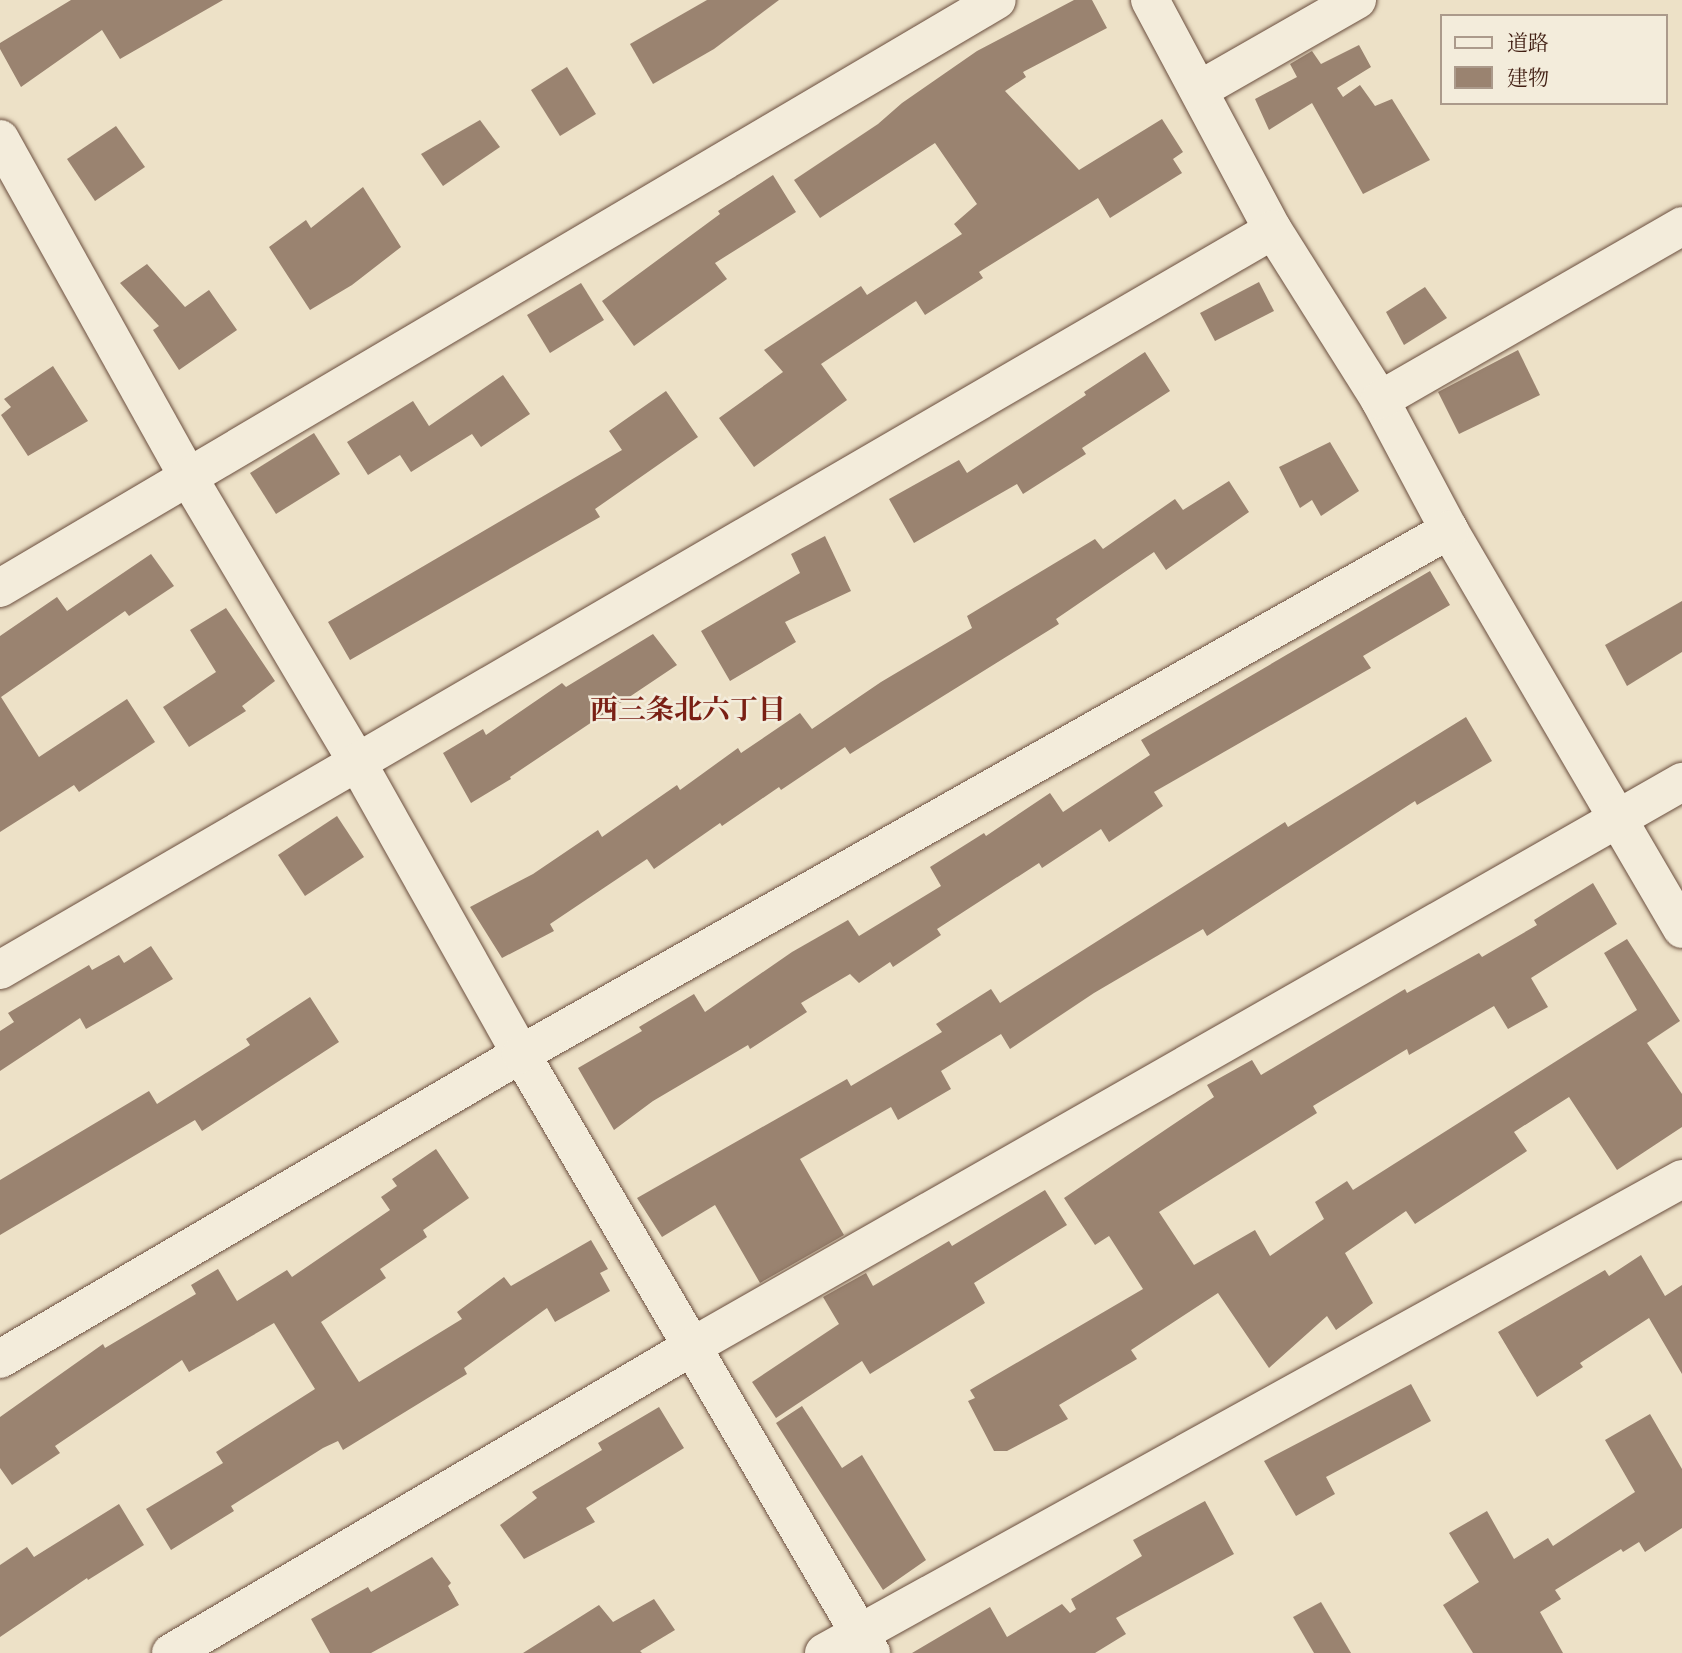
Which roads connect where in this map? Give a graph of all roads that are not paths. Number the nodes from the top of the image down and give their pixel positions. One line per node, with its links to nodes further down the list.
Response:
1 (997, 0): 9 (street)
2 (1150, 0): 4 (street)
3 (1357, 0): 4 (street)
4 (1199, 90): 7 (street)
5 (0, 139): 9 (street)
6 (1682, 226): 8 (street)
7 (1273, 230): 8 (street); 12 (street)
8 (1380, 400): 10 (street)
9 (188, 477): 11 (street); 12 (street)
10 (1449, 530): 14 (street); 17 (street)
11 (0, 588)
12 (356, 762): 16 (street); 17 (street)
13 (1682, 782): 14 (street)
14 (1619, 819): 15 (street); 19 (street)
15 (1682, 929)
16 (0, 970)
17 (521, 1054): 19 (street); 20 (street)
18 (1682, 1179): 21 (street)
19 (693, 1346): 21 (street); 22 (street)
20 (0, 1359)
21 (865, 1643): 23 (street)
22 (172, 1653)
23 (824, 1653)

